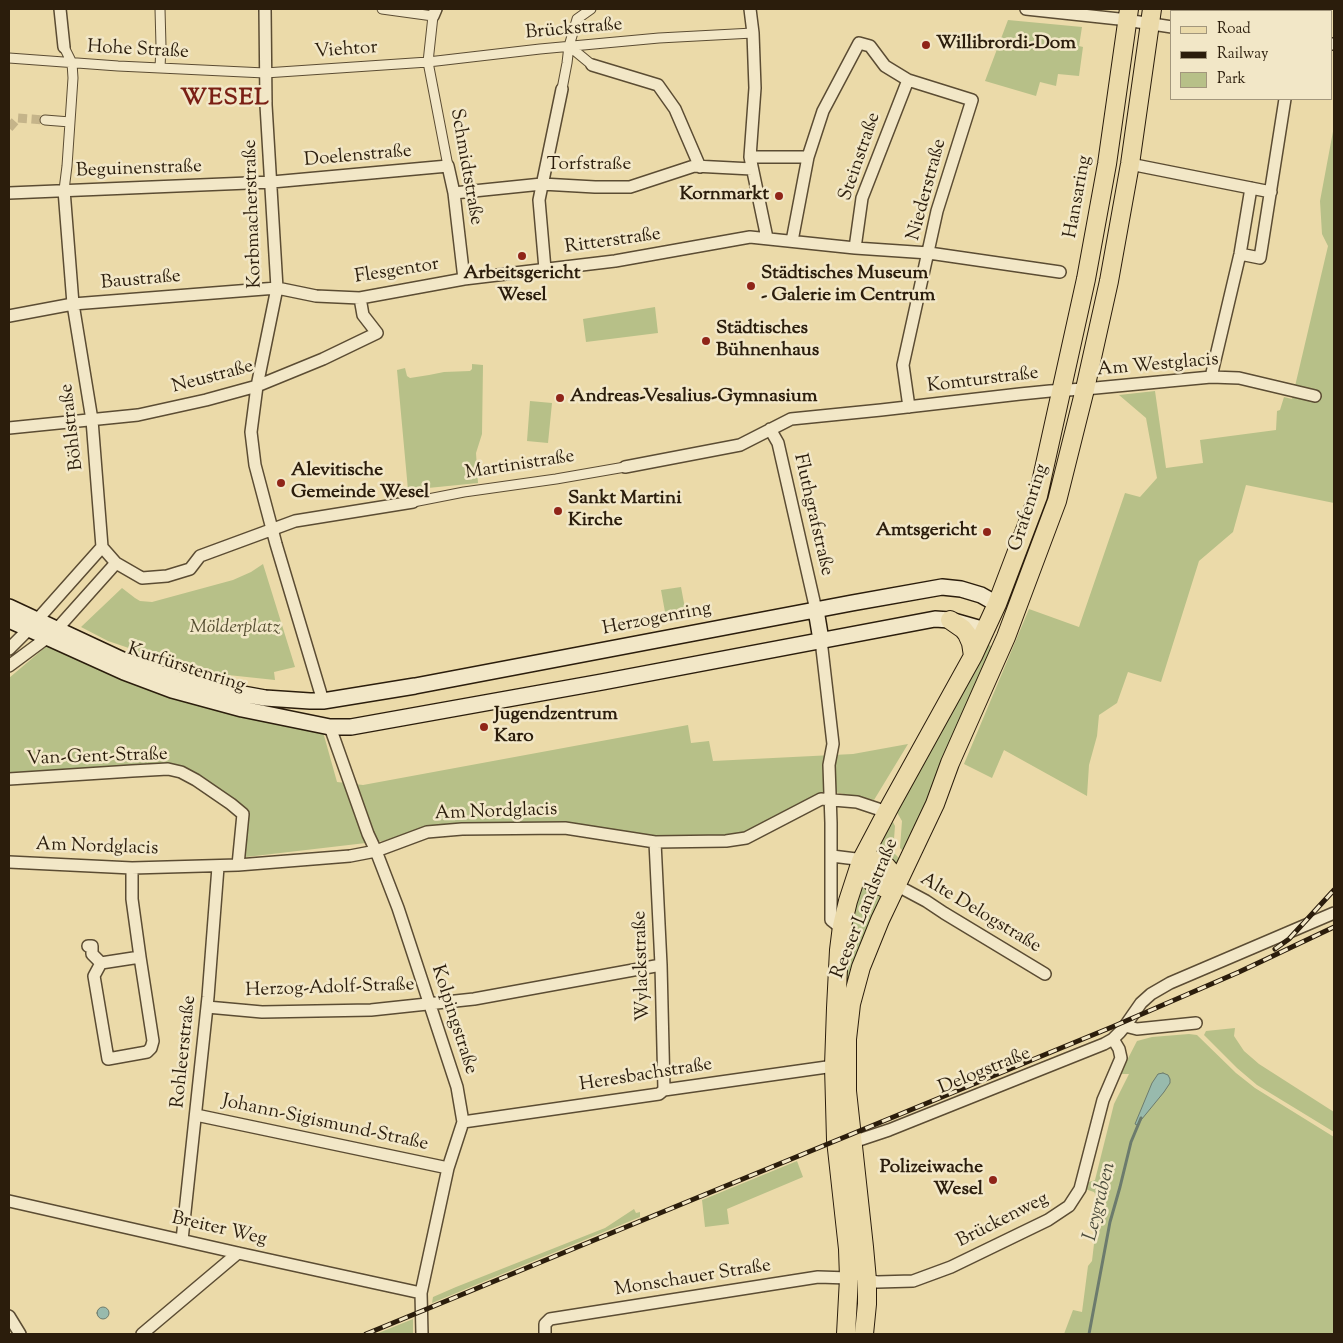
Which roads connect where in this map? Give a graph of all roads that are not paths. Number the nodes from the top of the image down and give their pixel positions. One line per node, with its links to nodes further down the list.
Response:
1 (60, 9): 14 (street)
2 (160, 9): 20 (street)
3 (265, 9): 21 (street, Korbmacherstraße)
4 (382, 9): 5 (street)
5 (393, 9): 9 (street)
6 (590, 9): 15 (street)
7 (750, 9): 13 (street)
8 (1026, 9): 10 (street)
9 (434, 12): 17 (street, Schmidtstraße)
10 (1129, 14): 11 (street); 55 (main road, Hansaring)
11 (1151, 16): 12 (street); 29 (main road)
12 (1170, 25)
13 (753, 33): 15 (street, Brückstraße); 27 (street)
14 (64, 46): 18 (street)
15 (569, 46): 17 (street, Brückstraße); 19 (street); 23 (street)
16 (9, 58): 18 (street, Hohe Straße)
17 (428, 62): 21 (street, Viehtor); 30 (street, Schmidtstraße)
18 (72, 63): 20 (street, Hohe Straße); 26 (street)
19 (592, 65): 31 (street)
20 (160, 68): 21 (street, Hohe Straße)
21 (266, 72): 33 (street, Korbmacherstraße)
22 (908, 80): 28 (street); 42 (street, Steinstraße); 43 (street, Niederstraße)
23 (562, 89): 34 (street)
24 (1285, 100): 38 (street)
25 (45, 120): 26 (street)
26 (70, 122): 36 (street)
27 (750, 157): 28 (street); 32 (street)
28 (808, 157): 41 (street)
29 (1130, 164): 35 (street); 54 (main road)
30 (448, 166): 33 (street, Doelenstraße); 39 (street, Schmidtstraße)
31 (700, 167): 32 (street, Torfstraße); 34 (street, Torfstraße)
32 (752, 169): 40 (street)
33 (272, 182): 36 (street, Beguinenstraße); 48 (street, Korbmacherstraße)
34 (542, 184): 39 (street, Torfstraße); 45 (street)
35 (1251, 188): 38 (street); 44 (street)
36 (64, 190): 37 (street, Beguinenstraße); 50 (street, Böhlstraße)
37 (9, 192)
38 (1271, 192): 44 (street)
39 (454, 193): 47 (street, Schmidtstraße)
40 (767, 238): 41 (street, Ritterstraße); 45 (street, Ritterstraße)
41 (792, 241): 42 (street, Ritterstraße)
42 (855, 248): 43 (street, Ritterstraße)
43 (929, 253): 46 (street, Ritterstraße); 57 (street, Niederstraße)
44 (1240, 254): 52 (street)
45 (545, 269): 47 (street, Ritterstraße)
46 (1060, 272)
47 (464, 279): 49 (street, Flesgentor)
48 (277, 288): 49 (street, Flesgentor); 50 (street, Baustraße); 53 (street, Korbmacherstraße)
49 (360, 298): 53 (street, Neustraße)
50 (73, 304): 51 (street, Baustraße); 58 (street, Böhlstraße)
51 (9, 316)
52 (1211, 377): 54 (street, Am Westglacis); 56 (street, Am Westglacis)
53 (257, 386): 58 (street, Neustraße); 63 (street, Korbmacherstraße)
54 (1085, 389): 55 (street, Am Westglacis); 71 (main road, Grafenring)
55 (1062, 390): 57 (street, Komturstraße); 66 (main road, Grafenring)
56 (1315, 396)
57 (909, 407): 60 (street, Komturstraße)
58 (92, 420): 59 (street, Neustraße); 64 (street, Böhlstraße)
59 (9, 428)
60 (770, 429): 61 (street, Martinistraße); 68 (street, Fluthgrafstraße)
61 (625, 467): 62 (street, Martinistraße)
62 (413, 502): 63 (street, Martinistraße)
63 (273, 528): 65 (street); 80 (street, Korbmacherstraße)
64 (102, 546): 65 (street); 72 (street)
65 (116, 563): 74 (street)
66 (997, 604): 68 (main road, Herzogenring); 71 (main road); 73 (main road, Grafenring)
67 (9, 607): 72 (main road, Kurfürstenring)
68 (816, 610): 76 (main road); 80 (main road, Herzogenring)
69 (9, 620): 72 (main road, Kurfürstenring)
70 (950, 620): 73 (main road); 76 (main road); 78 (main road)
71 (1013, 621): 75 (main road, Grafenring)
72 (33, 625): 74 (main road, Kurfürstenring); 77 (street)
73 (985, 630): 75 (main road); 78 (main road, Reeser Landstraße)
74 (52, 633): 79 (street); 80 (main road, Kurfürstenring); 81 (main road, Kurfürstenring)
75 (1006, 637): 93 (main road, Reeser Landstraße)
76 (821, 640): 81 (main road); 83 (street)
77 (9, 649)
78 (973, 656): 84 (main road, Reeser Landstraße)
79 (9, 666)
80 (323, 701): 81 (main road)
81 (330, 727): 86 (street, Kolpingstraße)
82 (9, 779): 90 (street, Van-Gent-Straße)
83 (830, 799): 84 (street, Am Nordglacis); 85 (street, Am Nordglacis); 87 (street, Reeser Landstraße)
84 (886, 814): 88 (main road, Reeser Landstraße)
85 (655, 842): 86 (street, Am Nordglacis); 99 (street, Wylackstraße)
86 (376, 851): 90 (street, Am Nordglacis); 101 (street, Kolpingstraße)
87 (832, 856): 88 (street, Reeser Landstraße); 95 (street, Reeser Landstraße)
88 (861, 861): 93 (main road); 106 (main road, Reeser Landstraße)
89 (9, 862): 92 (street, Am Nordglacis)
90 (238, 865): 91 (street, Am Nordglacis)
91 (218, 866): 92 (street, Am Nordglacis); 102 (street, Rohleerstraße)
92 (132, 868): 97 (street)
93 (896, 885): 100 (street, Alte Delogstraße); 110 (main road, Reeser Landstraße)
94 (1334, 913): 104 (street, Delogstraße)
95 (836, 924)
96 (88, 946): 98 (street)
97 (140, 958): 98 (street); 98 (street)
98 (101, 963)
99 (661, 965): 101 (street, Herzog-Adolf-Straße); 107 (street, Wylackstraße)
100 (1045, 974)
101 (429, 1004): 102 (street, Herzog-Adolf-Straße); 109 (street, Kolpingstraße)
102 (207, 1007): 108 (street, Rohleerstraße)
103 (1196, 1023): 104 (street)
104 (1124, 1026): 105 (street, Delogstraße)
105 (1113, 1039): 110 (street, Delogstraße); 116 (street, Brückenweg)
106 (834, 1066): 107 (street, Heresbachstraße); 110 (main road, Reeser Landstraße)
107 (664, 1090): 109 (street, Heresbachstraße)
108 (196, 1115): 111 (street, Johann-Sigismund-Straße); 113 (street, Rohleerstraße)
109 (463, 1122): 111 (street, Kolpingstraße)
110 (845, 1144): 115 (main road, Reeser Landstraße); 116 (main road, Reeser Landstraße)
111 (448, 1168): 117 (street, Kolpingstraße)
112 (9, 1201): 113 (street, Breiter Weg)
113 (182, 1240): 114 (street, Breiter Weg)
114 (238, 1253): 117 (street, Breiter Weg); 121 (street)
115 (849, 1278): 116 (main road); 119 (street, Monschauer Straße); 123 (main road, Reeser Landstraße)
116 (867, 1280): 124 (main road, Reeser Landstraße)
117 (421, 1293): 122 (street, Kolpingstraße)
118 (9, 1316): 120 (street)
119 (545, 1329)
120 (20, 1334)
121 (142, 1334)
122 (422, 1334)
123 (846, 1334)
124 (864, 1334)

